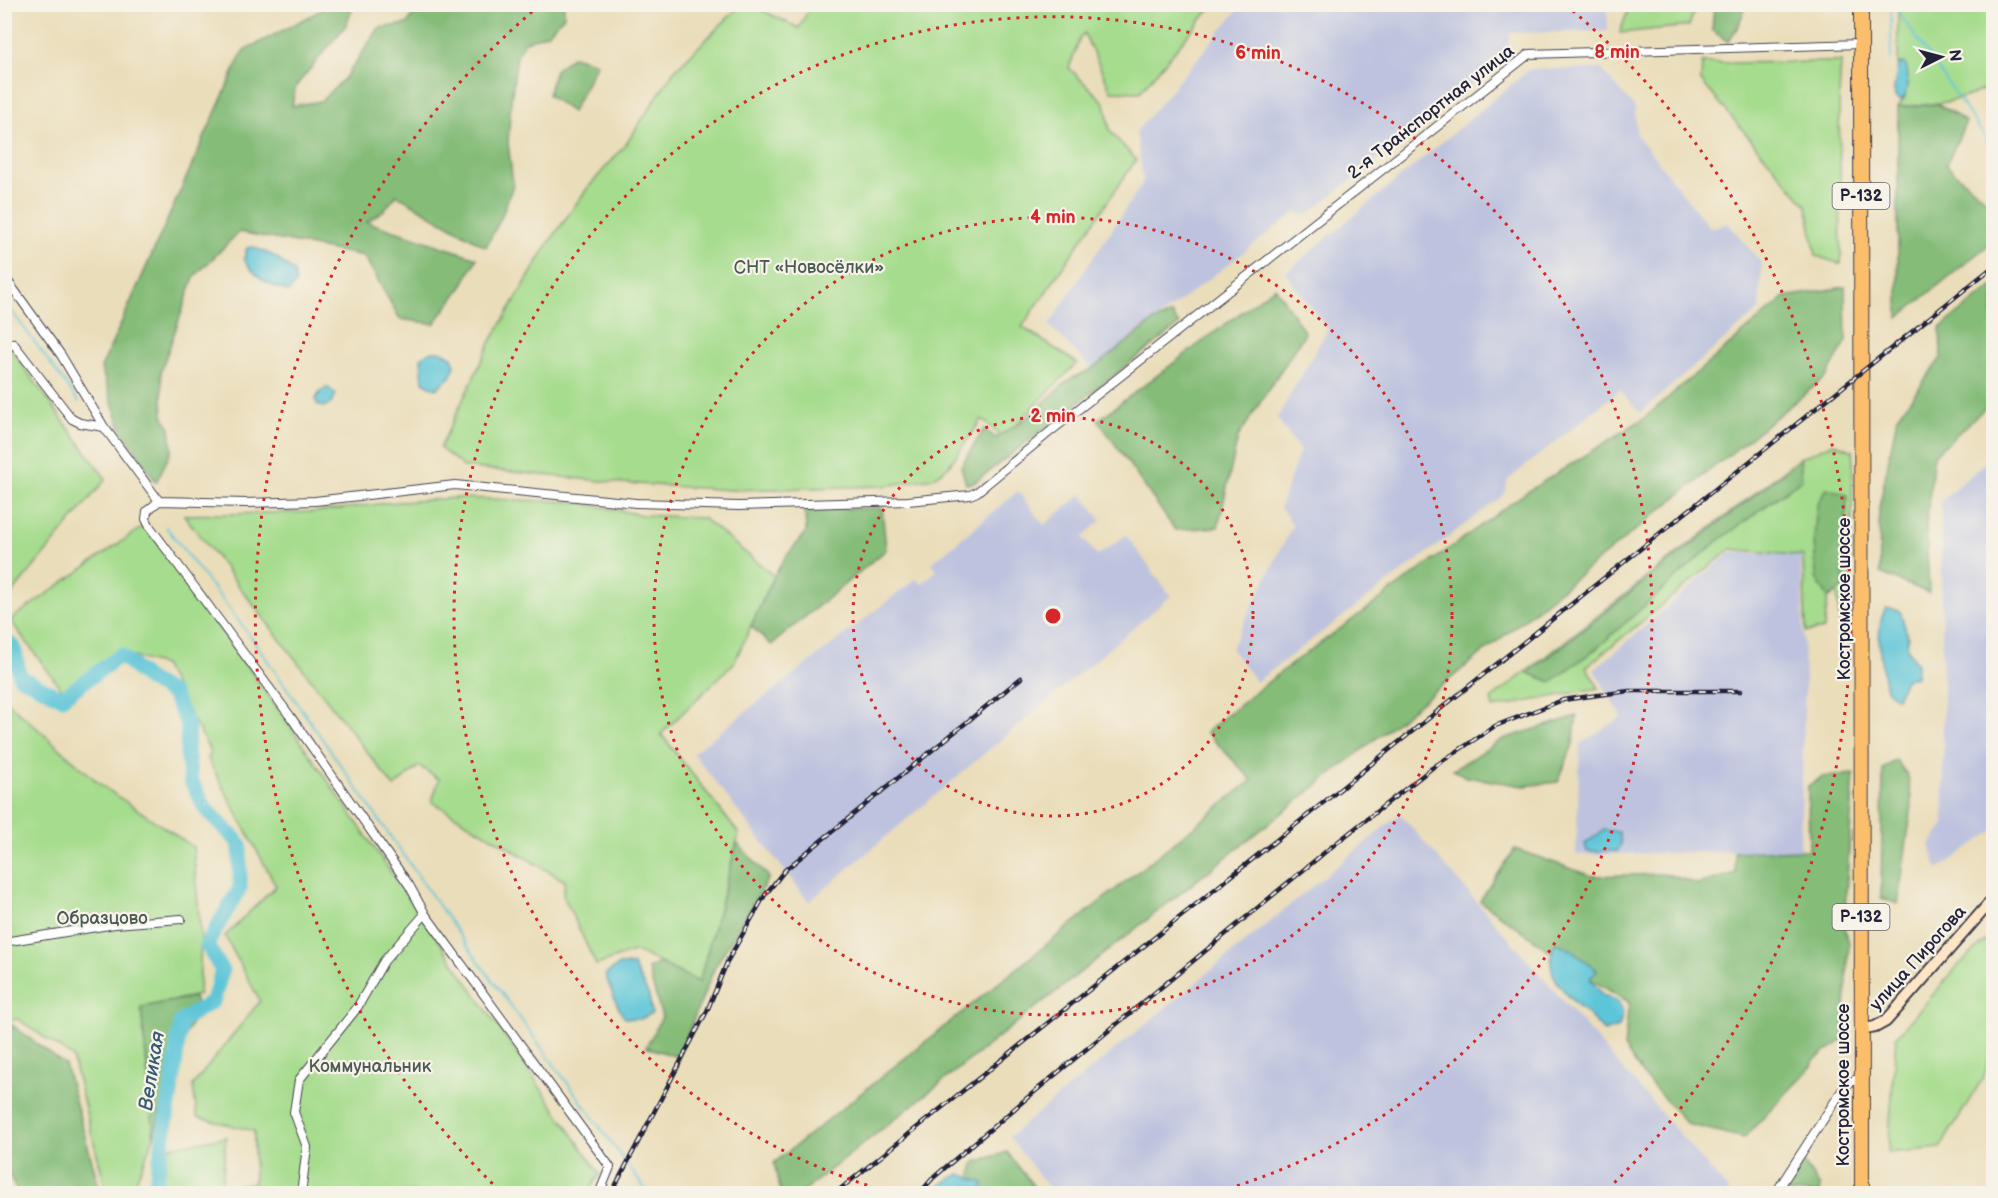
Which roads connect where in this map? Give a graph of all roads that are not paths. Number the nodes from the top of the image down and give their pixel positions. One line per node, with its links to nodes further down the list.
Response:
1 (1861, 4): 2 (highway, Костромское шоссе / Р-132)
2 (1861, 44): 6 (street, 2-я Транспортная улица); 11 (highway, Костромское шоссе / Р-132)
3 (4, 276): 5 (street)
4 (4, 348): 5 (street)
5 (104, 427): 6 (street)
6 (159, 501): 8 (street)
7 (1994, 898): 11 (street, улица Пирогова)
8 (425, 914): 13 (street); 14 (street)
9 (181, 919): 10 (street)
10 (4, 942)
11 (1861, 1030): 12 (highway, Костромское шоссе / Р-132)
12 (1861, 1077): 15 (street); 16 (highway, Костромское шоссе / Р-132)
13 (301, 1194)
14 (599, 1194)
15 (1775, 1194)
16 (1862, 1194)

